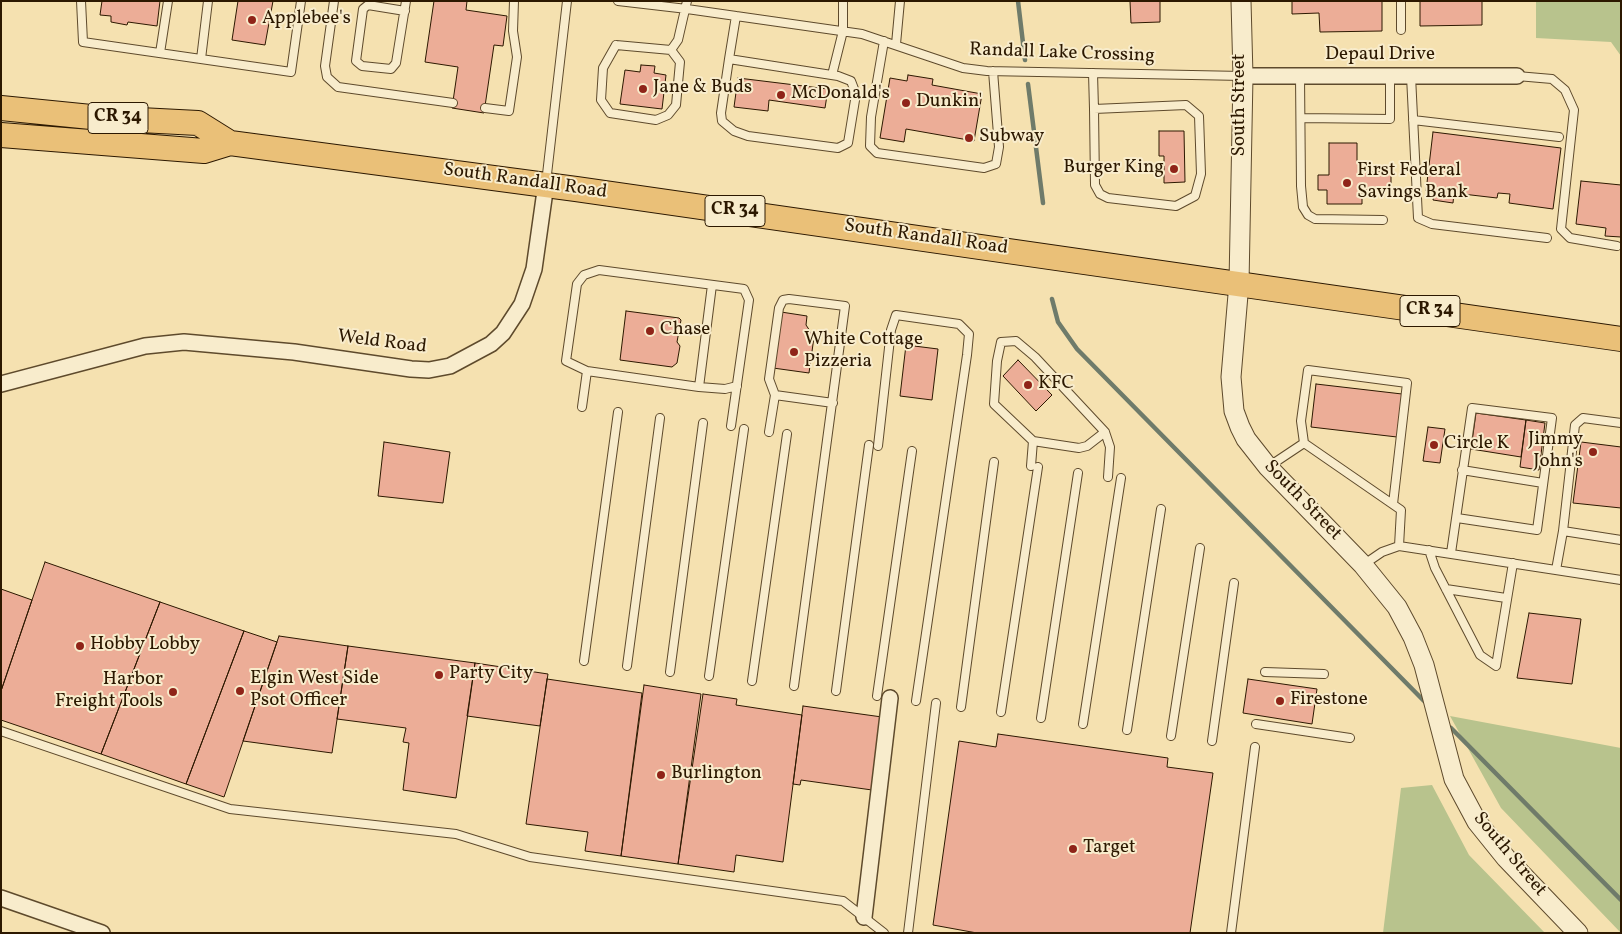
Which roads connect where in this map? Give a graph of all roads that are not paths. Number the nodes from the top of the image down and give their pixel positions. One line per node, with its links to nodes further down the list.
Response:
1 (80, 1): 22 (lane)
2 (168, 1): 22 (lane)
3 (208, 1): 23 (lane)
4 (301, 1): 23 (lane)
5 (334, 1): 33 (lane)
6 (406, 1): 15 (lane)
7 (514, 1): 35 (lane)
8 (567, 1): 42 (lane, Weld Road)
9 (618, 1): 14 (lane, Randall Lake Crossing)
10 (843, 1): 18 (lane)
11 (900, 1): 20 (lane)
12 (1241, 1): 28 (street, South Street)
13 (1401, 1): 17 (lane)
14 (687, 5): 16 (lane, Randall Lake Crossing); 21 (lane)
15 (405, 11): 15 (lane)
16 (736, 16): 18 (lane, Randall Lake Crossing); 24 (lane)
17 (1401, 30)
18 (843, 31): 19 (lane, Randall Lake Crossing); 27 (lane)
19 (884, 41): 20 (lane, Randall Lake Crossing); 25 (lane)
20 (896, 44): 25 (lane, Randall Lake Crossing)
21 (671, 50): 21 (lane)
22 (160, 53): 23 (lane)
23 (200, 59)
24 (729, 59): 27 (lane); 27 (lane)
25 (992, 71): 26 (lane, Randall Lake Crossing)
26 (1093, 73): 28 (lane, Randall Lake Crossing); 36 (lane)
27 (832, 75)
28 (1243, 76): 29 (street, Depaul Drive); 46 (street, South Street)
29 (1300, 76): 30 (street, Depaul Drive); 37 (lane)
30 (1390, 76): 31 (street, Depaul Drive); 37 (lane)
31 (1411, 76): 32 (street, Depaul Drive); 38 (lane)
32 (1517, 76): 45 (lane)
33 (453, 103)
34 (1, 108): 41 (main road, South Randall Road / CR 34)
35 (485, 108)
36 (1094, 109): 36 (lane)
37 (1300, 118): 43 (lane)
38 (1413, 120): 40 (lane); 44 (lane)
39 (1, 135): 41 (main road, South Randall Road / CR 34)
40 (1559, 137)
41 (230, 144): 42 (main road, South Randall Road / CR 34)
42 (546, 184): 46 (main road, South Randall Road / CR 34); 50 (street, Weld Road)
43 (1383, 220)
44 (1547, 238)
45 (1616, 246)
46 (1239, 283): 48 (main road, South Randall Road / CR 34); 71 (street, South Street)
47 (712, 285): 49 (lane); 51 (lane); 52 (lane)
48 (1621, 339)
49 (587, 370): 52 (lane); 55 (lane)
50 (1, 384)
51 (737, 386): 52 (lane); 60 (lane)
52 (699, 387)
53 (775, 395): 54 (lane); 54 (lane); 62 (lane)
54 (833, 403): 100 (lane)
55 (582, 407)
56 (618, 412): 93 (lane)
57 (660, 418): 94 (lane)
58 (703, 423): 95 (lane)
59 (1621, 423): 80 (lane)
60 (731, 426)
61 (744, 429): 98 (lane)
62 (769, 432)
63 (1105, 432): 65 (lane); 65 (lane); 74 (lane)
64 (787, 434): 99 (lane)
65 (1033, 441): 106 (lane)
66 (1304, 443): 71 (lane); 77 (lane); 77 (lane)
67 (869, 445): 101 (lane)
68 (878, 446): 103 (lane)
69 (912, 451): 102 (lane)
70 (994, 462): 105 (lane)
71 (1268, 466): 87 (street, South Street)
72 (1462, 470): 76 (lane); 76 (lane); 79 (lane)
73 (1078, 473): 107 (lane)
74 (1108, 477)
75 (1121, 478): 108 (lane)
76 (1543, 483): 79 (lane)
77 (1393, 504): 82 (lane)
78 (1161, 509): 110 (lane)
79 (1457, 518): 85 (lane)
80 (1563, 531): 81 (lane); 88 (lane)
81 (1621, 540)
82 (1399, 546): 84 (lane); 87 (lane)
83 (1200, 548): 112 (lane)
84 (1429, 550): 85 (lane); 91 (lane)
85 (1451, 553): 86 (lane)
86 (1513, 563): 88 (lane); 92 (lane)
87 (1364, 565): 123 (street, South Street)
88 (1556, 570): 89 (lane)
89 (1621, 580)
90 (1234, 583): 114 (lane)
91 (1446, 589): 92 (lane); 92 (lane)
92 (1506, 598)
93 (584, 661)
94 (627, 666)
95 (670, 672)
96 (1265, 672): 97 (lane)
97 (1324, 674)
98 (709, 676)
99 (752, 681)
100 (794, 686)
101 (836, 691)
102 (884, 697): 117 (street)
103 (916, 701)
104 (936, 703): 121 (lane)
105 (961, 707)
106 (1001, 712)
107 (1041, 718)
108 (1083, 724)
109 (1256, 724): 113 (lane)
110 (1126, 730)
111 (1, 731): 117 (lane)
112 (1171, 736)
113 (1350, 738)
114 (1212, 741)
115 (1255, 747): 122 (lane)
116 (1, 898): 118 (street)
117 (864, 917): 120 (lane)
118 (76, 928): 119 (street)
119 (102, 933)
120 (884, 933)
121 (908, 933)
122 (1231, 933)
123 (1578, 933)

